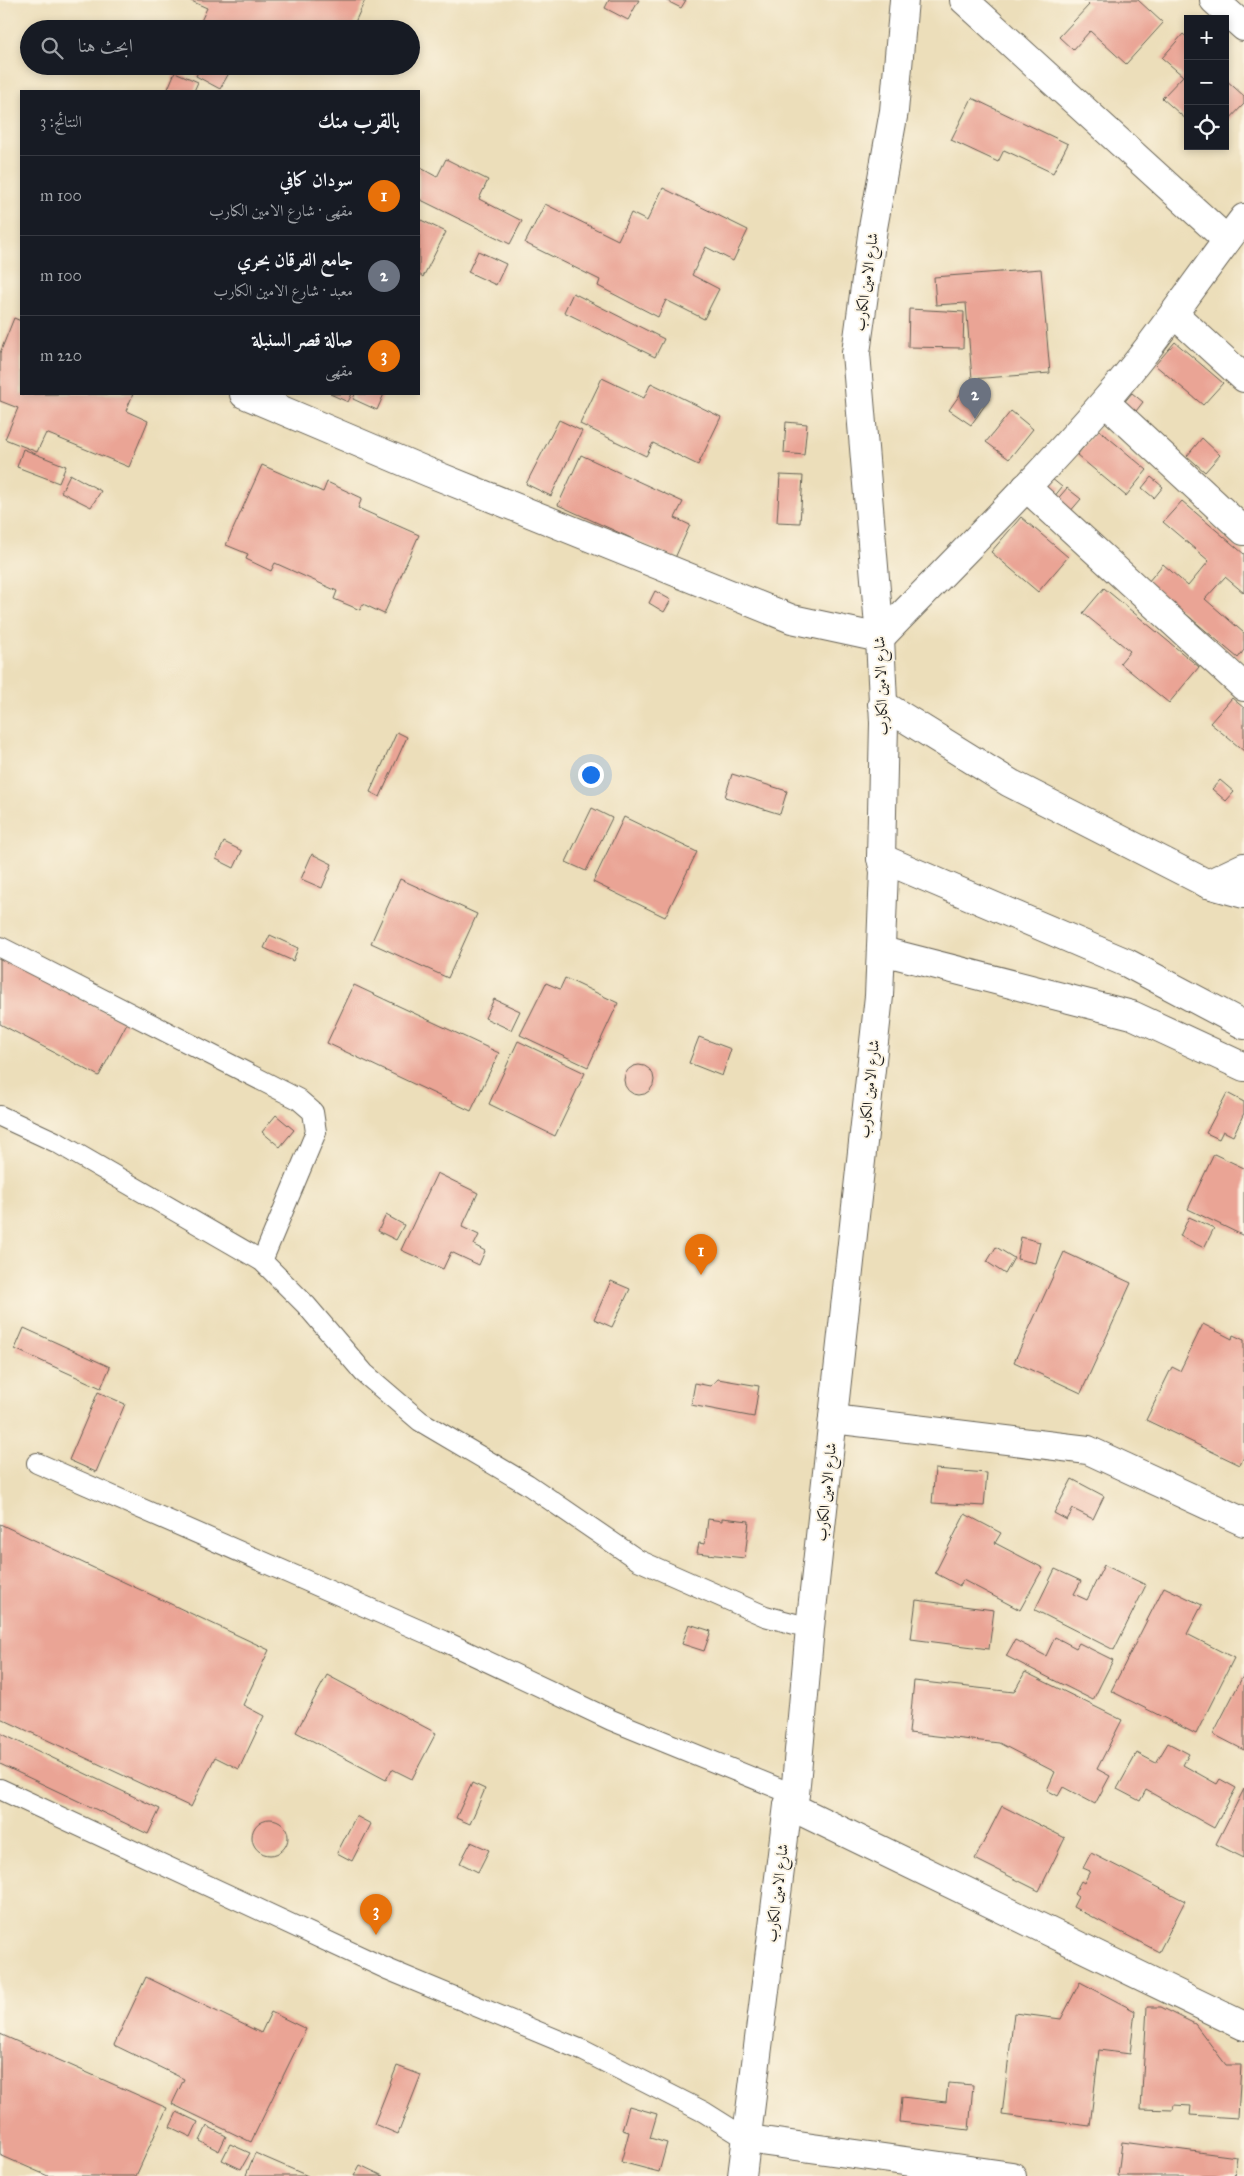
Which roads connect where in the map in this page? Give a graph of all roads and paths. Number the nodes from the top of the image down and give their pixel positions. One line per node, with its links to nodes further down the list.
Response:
1 (904, 0): 13 (street, شارع الامين الكارب)
2 (964, 0): 6 (street)
3 (1214, 0): 4 (street)
4 (1244, 27)
5 (1244, 218): 6 (street)
6 (1227, 240): 7 (street)
7 (1174, 314): 8 (street); 10 (street)
8 (1244, 378)
9 (246, 395): 13 (street)
10 (1105, 402): 11 (street); 12 (street)
11 (1026, 487): 13 (street); 14 (street)
12 (1244, 531)
13 (880, 638): 15 (street, شارع الامين الكارب)
14 (1244, 687)
15 (882, 704): 16 (street, شارع الامين الكارب); 18 (street)
16 (881, 858): 21 (street, شارع الامين الكارب); 22 (street)
17 (1244, 867): 18 (street)
18 (1208, 884): 19 (street)
19 (1244, 894)
20 (0, 947): 25 (lane)
21 (882, 951): 23 (street); 26 (street, شارع الامين الكارب)
22 (1244, 1025)
23 (1244, 1067)
24 (0, 1116): 25 (lane)
25 (262, 1261): 29 (lane)
26 (833, 1420): 28 (street); 29 (street, شارع الامين الكارب)
27 (38, 1463): 31 (lane)
28 (1244, 1522)
29 (810, 1628): 31 (street, شارع الامين الكارب)
30 (0, 1789): 33 (lane)
31 (792, 1800): 32 (street); 33 (street, شارع الامين الكارب)
32 (1244, 2026)
33 (747, 2139): 34 (street, شارع الامين الكارب); 35 (street)
34 (742, 2176)
35 (1012, 2176)

